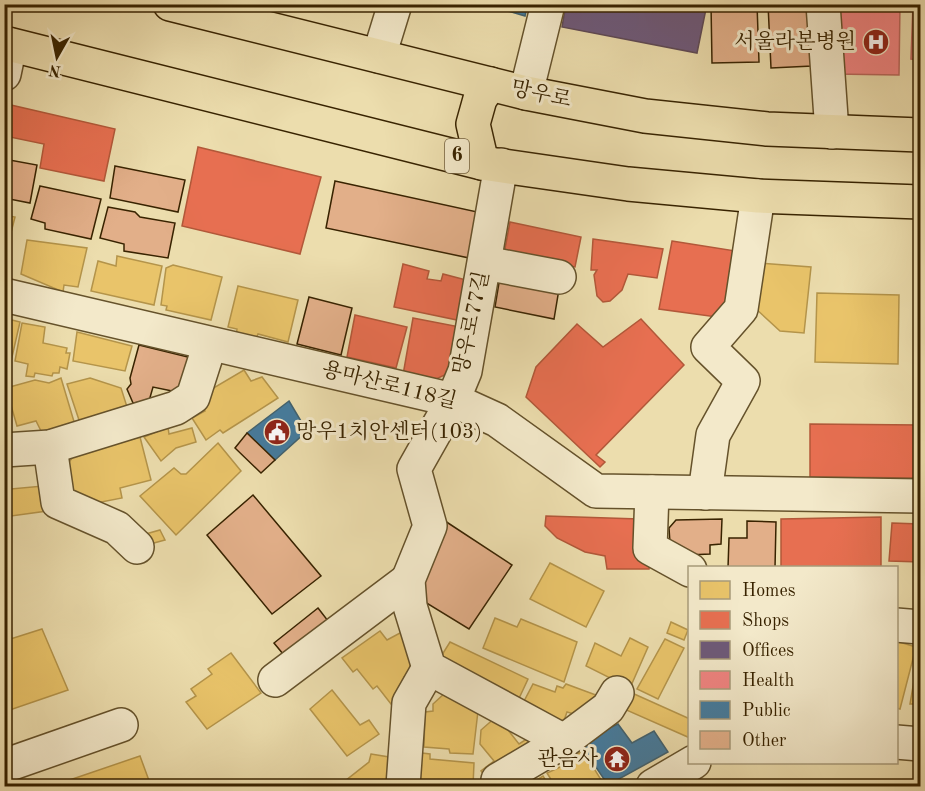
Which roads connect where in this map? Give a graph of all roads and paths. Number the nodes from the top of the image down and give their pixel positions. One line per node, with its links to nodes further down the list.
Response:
1 (170, 4): 6 (main road, 망우로)
2 (395, 4): 6 (street)
3 (548, 4): 8 (street)
4 (823, 4): 9 (street)
5 (6, 54): 11 (main road, 6)
6 (379, 56): 7 (main road, 망우로)
7 (490, 84): 8 (main road, 망우로); 11 (main road)
8 (526, 93): 9 (main road, 망우로)
9 (832, 132): 10 (main road, 망우로)
10 (921, 135)
11 (492, 164): 12 (main road, 6); 14 (street, 망우로77길)
12 (758, 196): 13 (main road, 6); 22 (street)
13 (921, 202)
14 (485, 263): 15 (street); 18 (street, 망우로77길)
15 (559, 277)
16 (4, 295): 17 (street, 용마산로118길)
17 (210, 344): 18 (street, 용마산로118길); 19 (street)
18 (453, 400): 21 (street, 용마산로118길); 26 (street, 망우로77길)
19 (50, 447): 20 (street); 24 (street)
20 (4, 450)
21 (652, 492): 22 (street, 용마산로118길); 25 (street)
22 (705, 493): 23 (street, 용마산로118길)
23 (921, 496)
24 (137, 548)
25 (688, 569)
26 (408, 580): 29 (street, 망우로77길); 30 (street)
27 (898, 625): 28 (street)
28 (921, 627)
29 (429, 668): 33 (street); 39 (street)
30 (275, 680)
31 (617, 693): 33 (street)
32 (121, 725): 37 (street)
33 (564, 741): 38 (street)
34 (898, 742): 35 (street)
35 (921, 744)
36 (690, 764): 40 (street)
37 (4, 765)
38 (498, 780)
39 (403, 786)
40 (652, 786)

